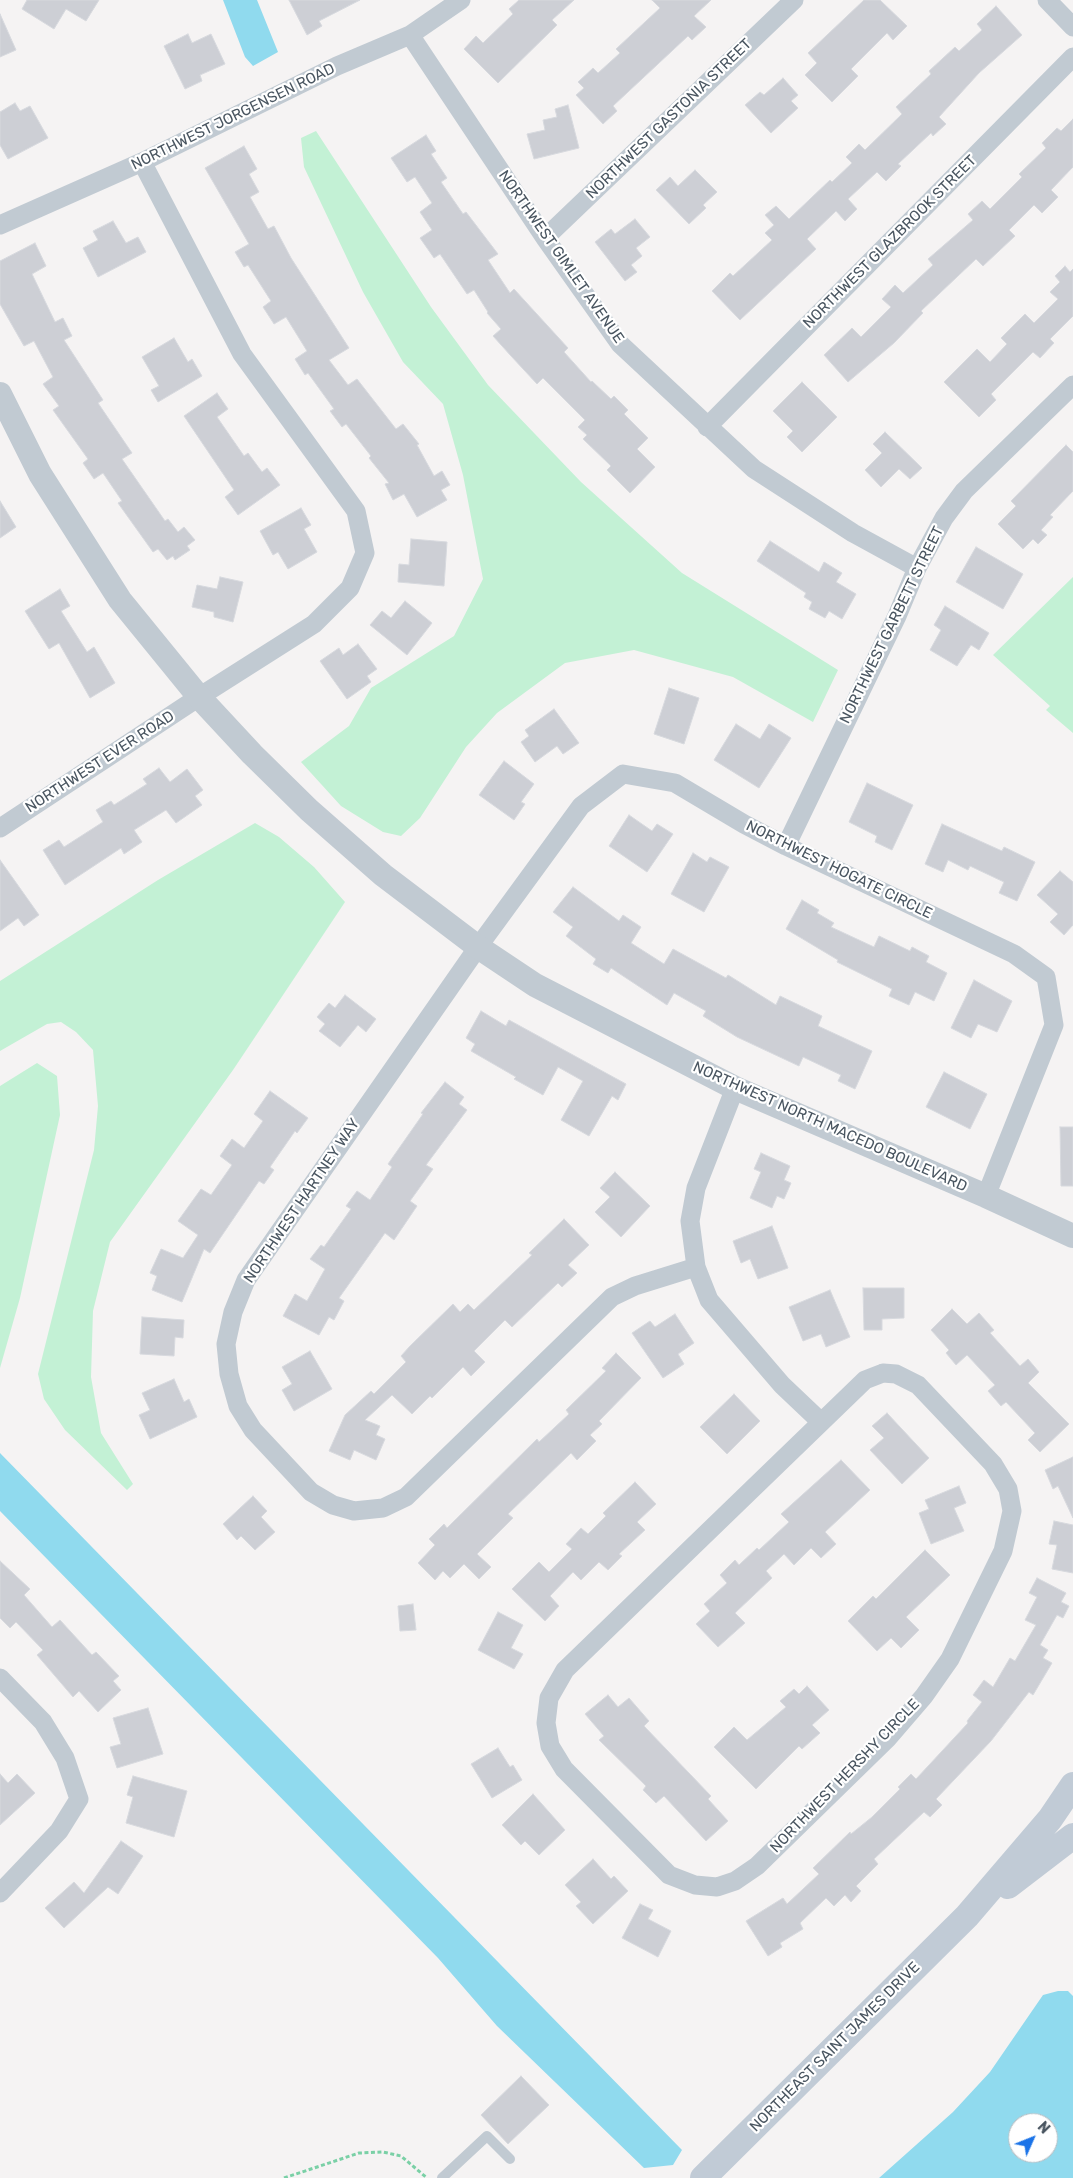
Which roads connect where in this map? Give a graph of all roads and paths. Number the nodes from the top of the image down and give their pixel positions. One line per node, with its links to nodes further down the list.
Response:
1 (461, 0): 5 (street, NORTHWEST JORGENSEN ROAD)
2 (794, 0): 9 (street, NORTHWEST GASTONIA STREET)
3 (1047, 0): 4 (street)
4 (1073, 27)
5 (410, 35): 7 (street, NORTHWEST JORGENSEN ROAD); 9 (street, NORTHWEST GIMLET AVENUE)
6 (1073, 57): 12 (street, NORTHWEST GLAZBROOK STREET)
7 (142, 162): 8 (street, NORTHWEST JORGENSEN ROAD); 14 (street, NORTHWEST EVER ROAD)
8 (0, 225)
9 (544, 238): 12 (street, NORTHWEST GIMLET AVENUE)
10 (1073, 385): 13 (street, NORTHWEST GARBETT STREET)
11 (0, 394): 14 (street, NORTHWEST NORTH MACEDO BOULEVARD)
12 (707, 426): 13 (street, NORTHWEST GIMLET AVENUE)
13 (918, 568): 16 (street, NORTHWEST GARBETT STREET)
14 (199, 697): 15 (street, NORTHWEST EVER ROAD); 17 (street, NORTHWEST NORTH MACEDO BOULEVARD)
15 (0, 828)
16 (786, 846): 17 (street, NORTHWEST HOGATE CIRCLE); 19 (street, NORTHWEST HOGATE CIRCLE)
17 (478, 947): 18 (street, NORTHWEST NORTH MACEDO BOULEVARD); 21 (street, NORTHWEST HARTNEY WAY)
18 (735, 1088): 19 (street, NORTHWEST NORTH MACEDO BOULEVARD); 21 (street)
19 (986, 1196): 20 (street, NORTHWEST NORTH MACEDO BOULEVARD)
20 (1073, 1236)
21 (696, 1268): 22 (street)
22 (821, 1422): 22 (street, NORTHWEST HERSHY CIRCLE)
23 (0, 1678): 26 (street)
24 (1073, 1785): 27 (main road, NORTHEAST SAINT JAMES DRIVE)
25 (1073, 1836): 27 (main road, NORTHEAST SAINT JAMES DRIVE)
26 (0, 1893)
27 (967, 1916): 32 (main road, NORTHEAST SAINT JAMES DRIVE)
28 (510, 2159): 31 (lane)
29 (284, 2178): 30 (path)
30 (427, 2178)
31 (442, 2178)
32 (703, 2178)

